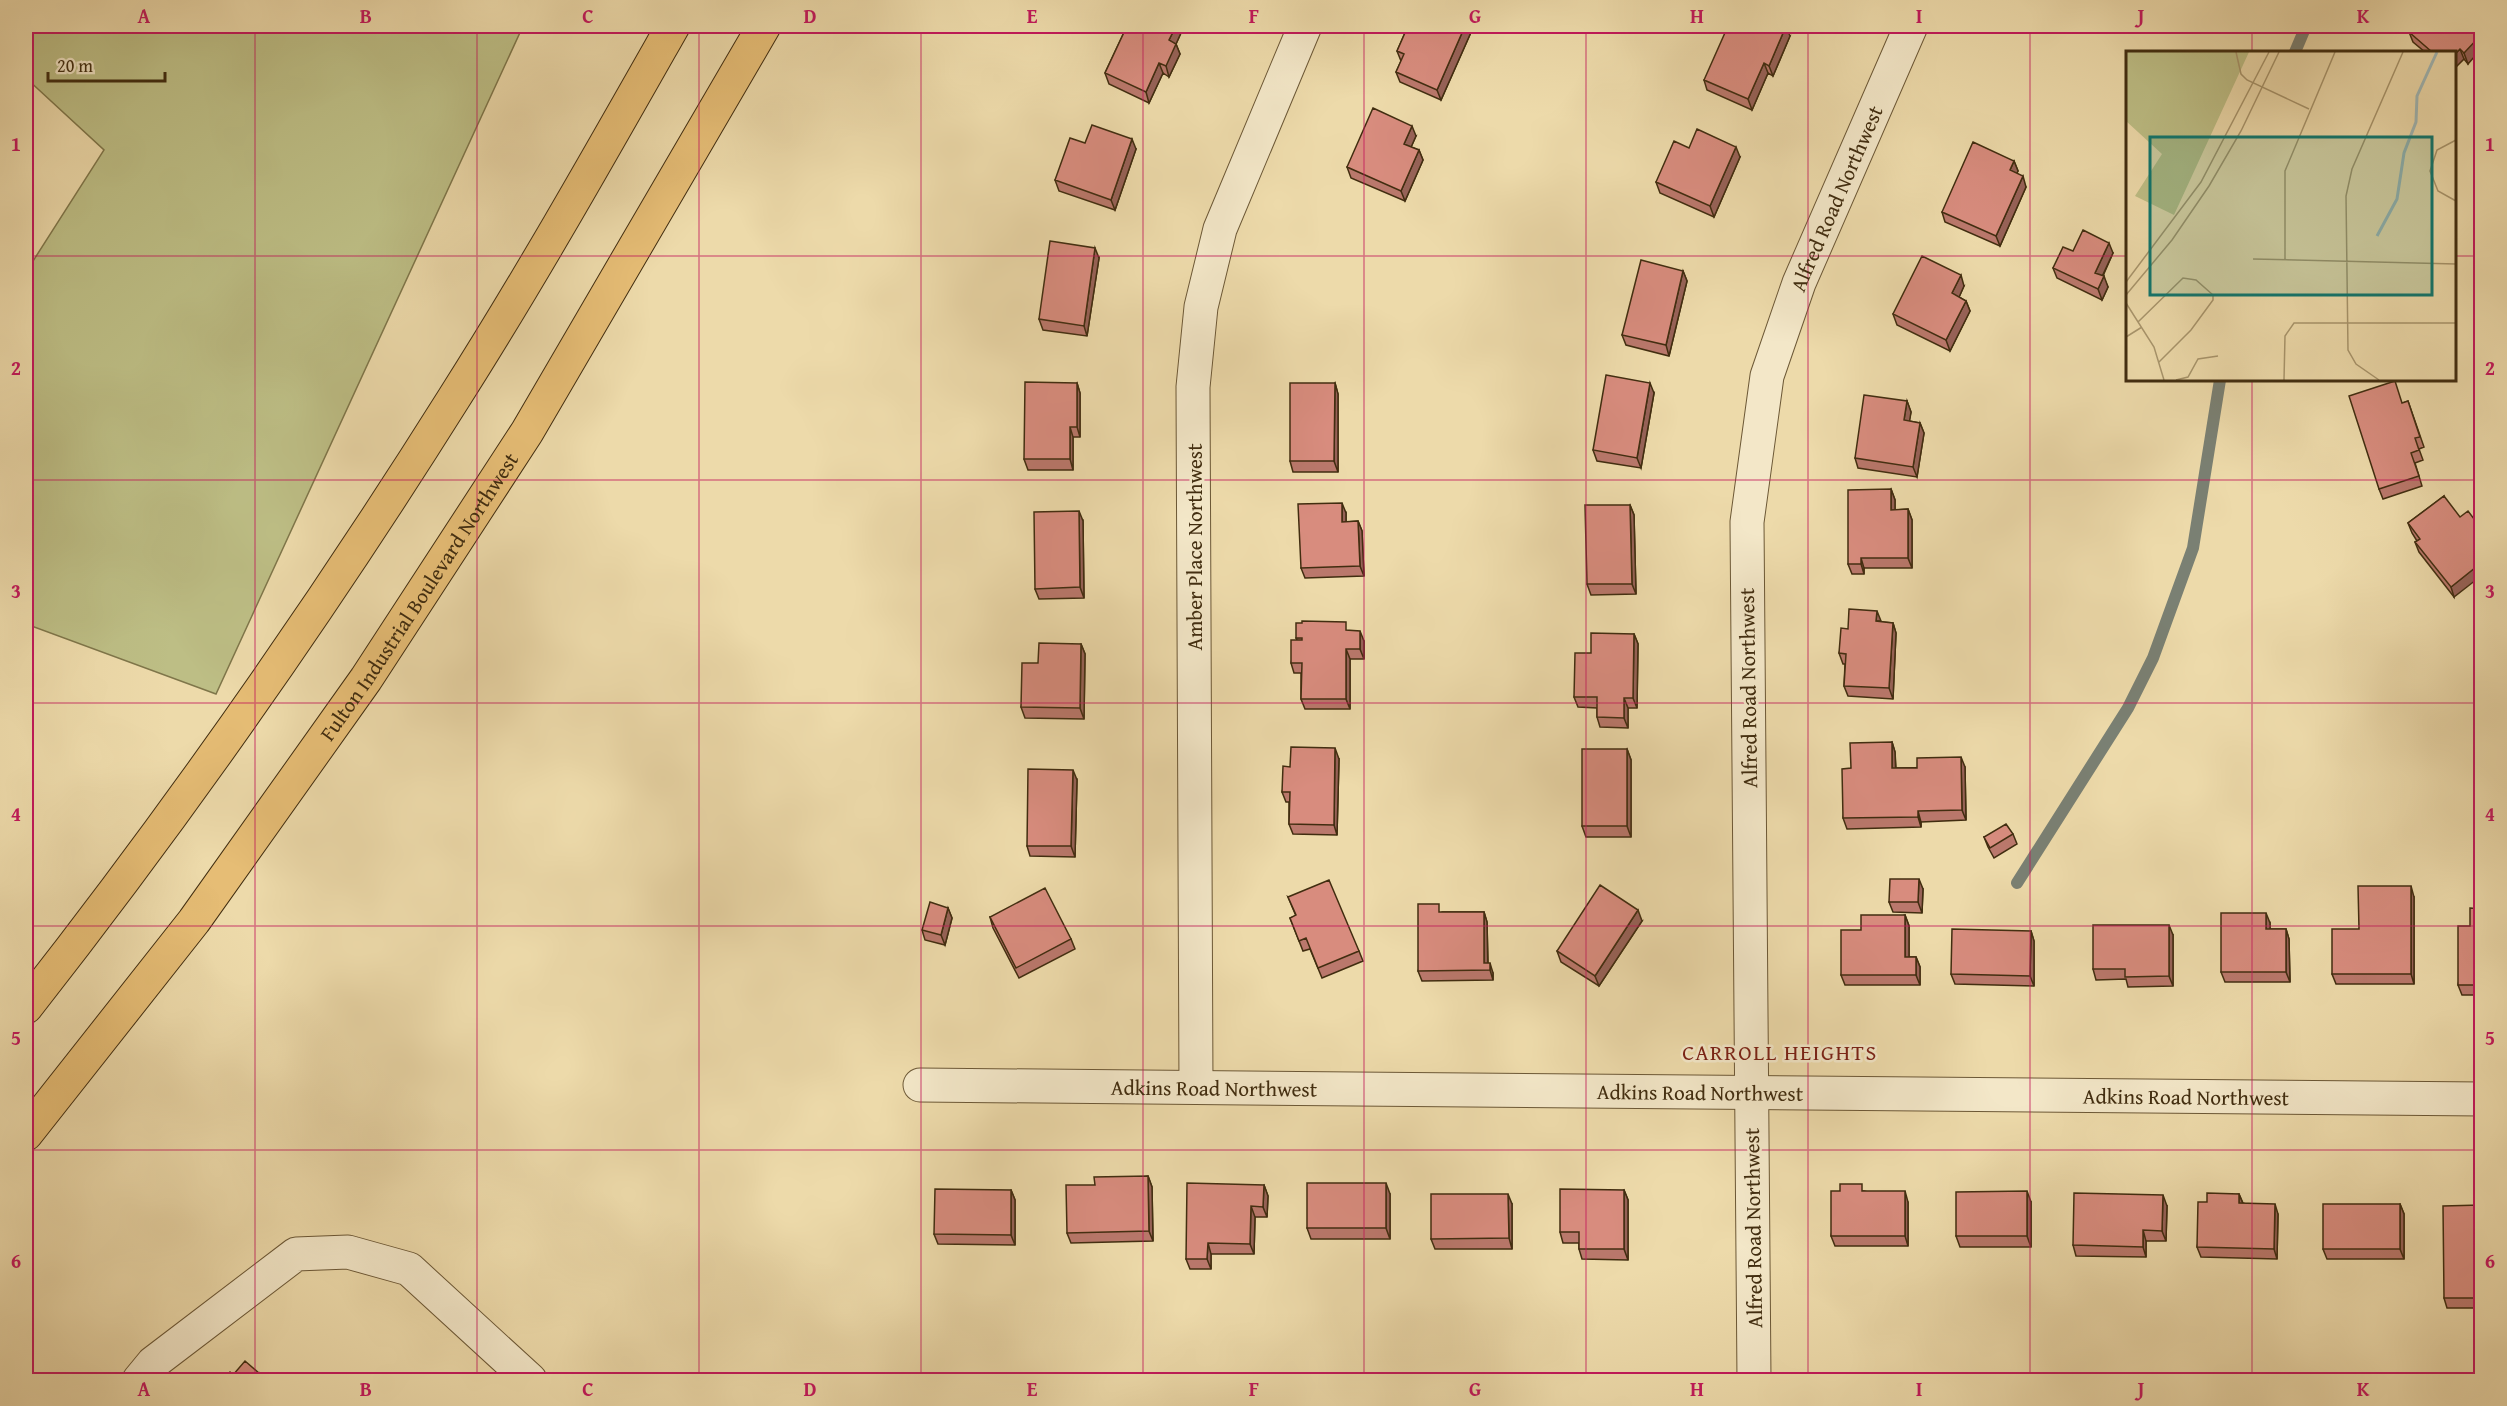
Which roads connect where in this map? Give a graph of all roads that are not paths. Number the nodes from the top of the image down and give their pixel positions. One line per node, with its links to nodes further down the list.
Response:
1 (673, 26): 5 (main road)
2 (764, 26): 10 (main road, Fulton Industrial Boulevard Northwest)
3 (1305, 26): 7 (street, Amber Place Northwest)
4 (1911, 26): 8 (street, Alfred Road Northwest)
5 (26, 1007)
6 (920, 1084): 7 (street, Adkins Road Northwest)
7 (1196, 1087): 8 (street, Adkins Road Northwest)
8 (1752, 1092): 9 (street, Adkins Road Northwest); 13 (street, Alfred Road Northwest)
9 (2481, 1100)
10 (26, 1134)
11 (138, 1380): 12 (street)
12 (530, 1380)
13 (1755, 1380)

